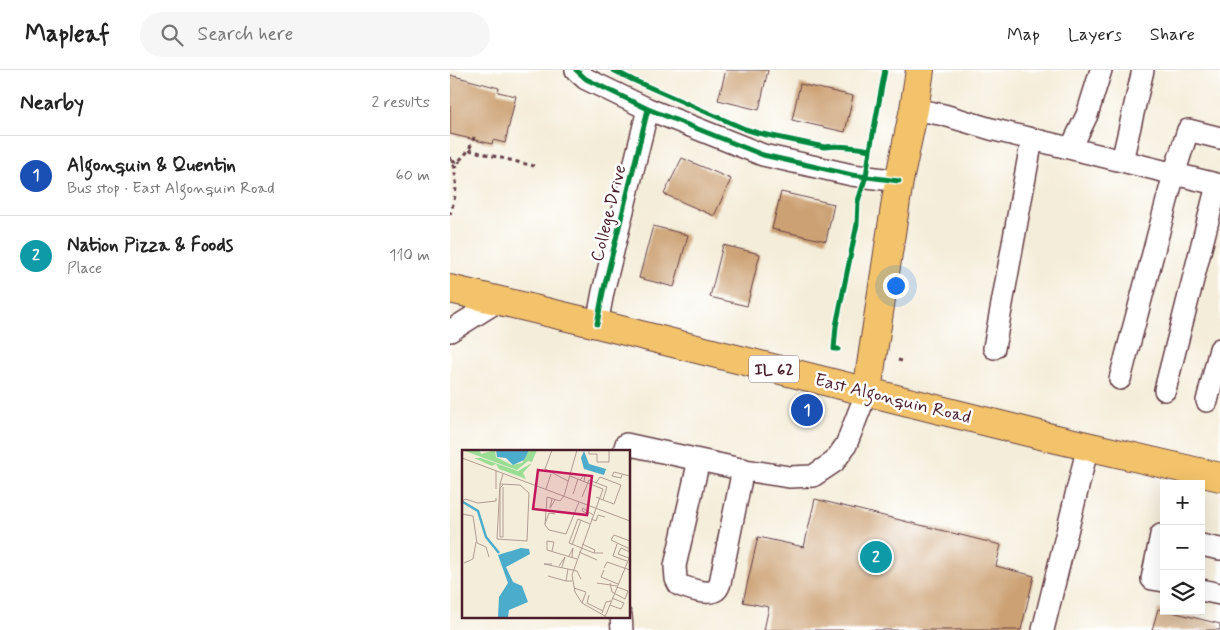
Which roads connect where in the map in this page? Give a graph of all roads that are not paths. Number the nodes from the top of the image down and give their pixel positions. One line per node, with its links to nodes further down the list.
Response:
1 (576, 70): 5 (street)
2 (920, 70): 6 (main road)
3 (1101, 70): 9 (street)
4 (1143, 70): 10 (street)
5 (648, 109): 12 (street); 16 (street, College Drive)
6 (914, 110): 8 (street); 12 (main road)
7 (1220, 138): 11 (street)
8 (1032, 139): 9 (street); 18 (street)
9 (1071, 148): 10 (street)
10 (1122, 161): 11 (street)
11 (1174, 174): 13 (street); 20 (street)
12 (899, 181): 22 (main road)
13 (1218, 185): 21 (street)
14 (450, 289): 15 (main road, East Algonquin Road / IL 62)
15 (498, 301): 16 (main road, East Algonquin Road / IL 62); 17 (street)
16 (597, 324): 22 (main road, East Algonquin Road / IL 62)
17 (450, 331)
18 (994, 348)
19 (1220, 349): 23 (street)
20 (1120, 379)
21 (1165, 390)
22 (867, 391): 24 (main road, East Algonquin Road / IL 62); 27 (street)
23 (1207, 401)
24 (1088, 446): 28 (main road, East Algonquin Road / IL 62); 35 (street)
25 (624, 450): 26 (street)
26 (699, 460): 27 (street); 27 (street)
27 (743, 469)
28 (1220, 477)
29 (1160, 544): 32 (street)
30 (1205, 546): 31 (street)
31 (1220, 549)
32 (1160, 580)
33 (1205, 591): 34 (street)
34 (1220, 594)
35 (1043, 630)

